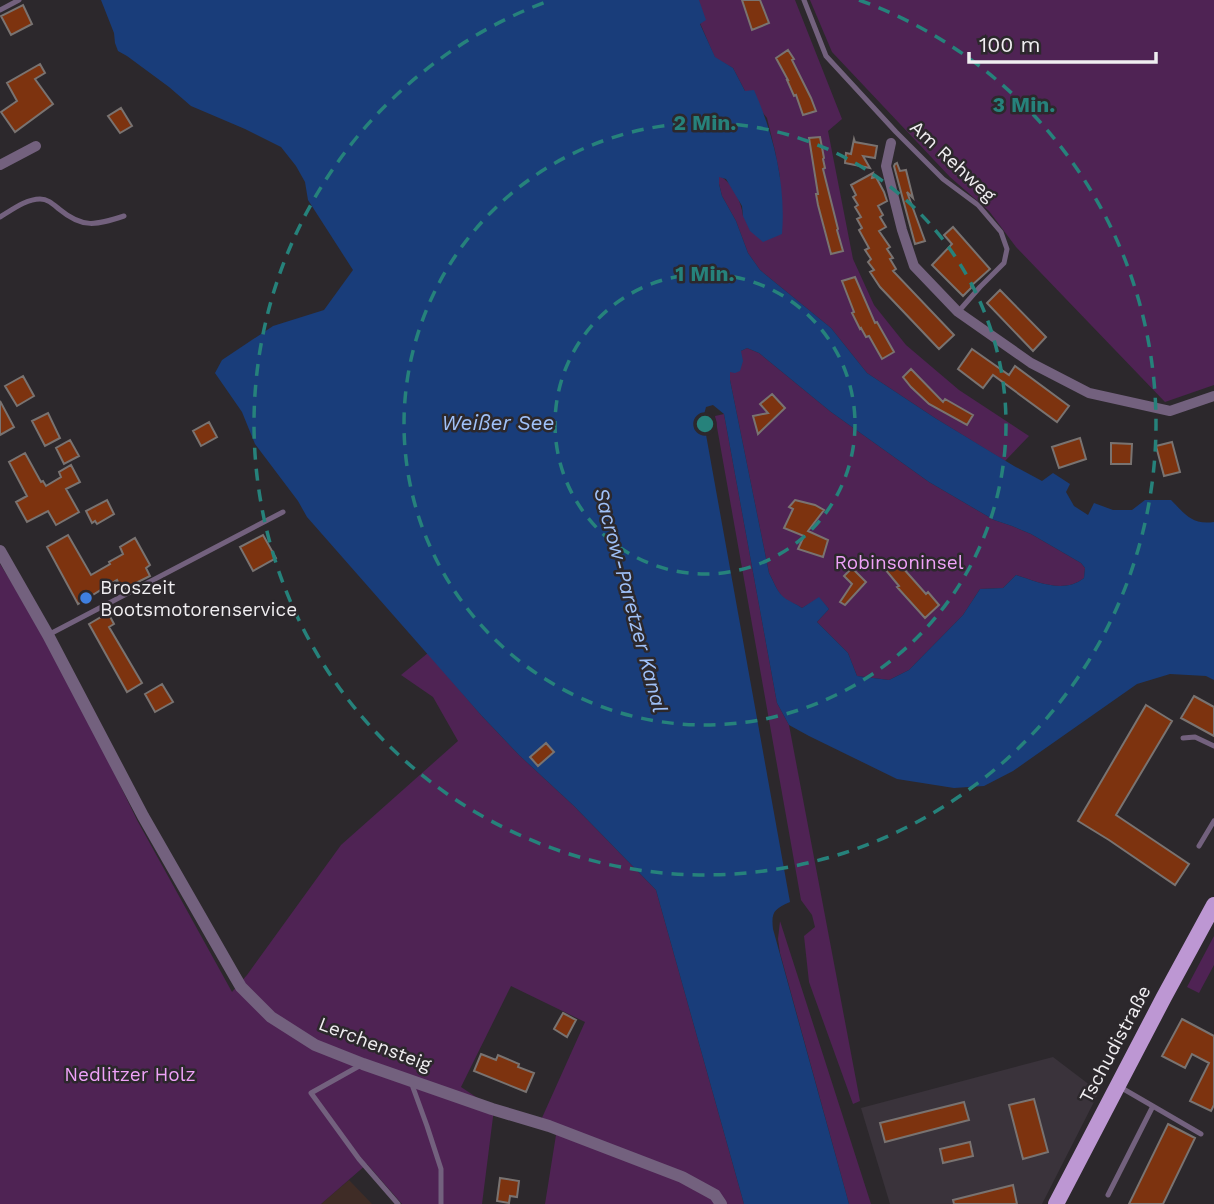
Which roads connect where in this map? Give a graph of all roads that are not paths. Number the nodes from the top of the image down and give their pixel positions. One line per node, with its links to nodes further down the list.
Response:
1 (19, 0): 3 (lane)
2 (804, 0): 9 (lane, Am Rehweg)
3 (0, 10)
4 (891, 142): 9 (street, Am Rehweg)
5 (36, 146): 6 (street)
6 (0, 164)
7 (0, 216): 8 (lane)
8 (124, 216)
9 (958, 312): 10 (street, Am Rehweg)
10 (1214, 396)
11 (282, 512): 13 (lane)
12 (0, 551): 13 (street, Lerchensteig)
13 (48, 635): 19 (street, Lerchensteig)
14 (1183, 738): 15 (lane)
15 (1214, 746)
16 (1214, 821): 17 (lane)
17 (1199, 846)
18 (1214, 905): 21 (main road, Tschudistraße)
19 (363, 1064): 20 (street, Lerchensteig); 25 (lane)
20 (410, 1079): 26 (lane); 27 (street, Lerchensteig)
21 (1117, 1086): 22 (lane); 28 (main road, Tschudistraße)
22 (1153, 1107): 23 (lane); 24 (lane)
23 (1201, 1134)
24 (1108, 1195)
25 (398, 1204)
26 (442, 1204)
27 (721, 1204)
28 (1056, 1204)

